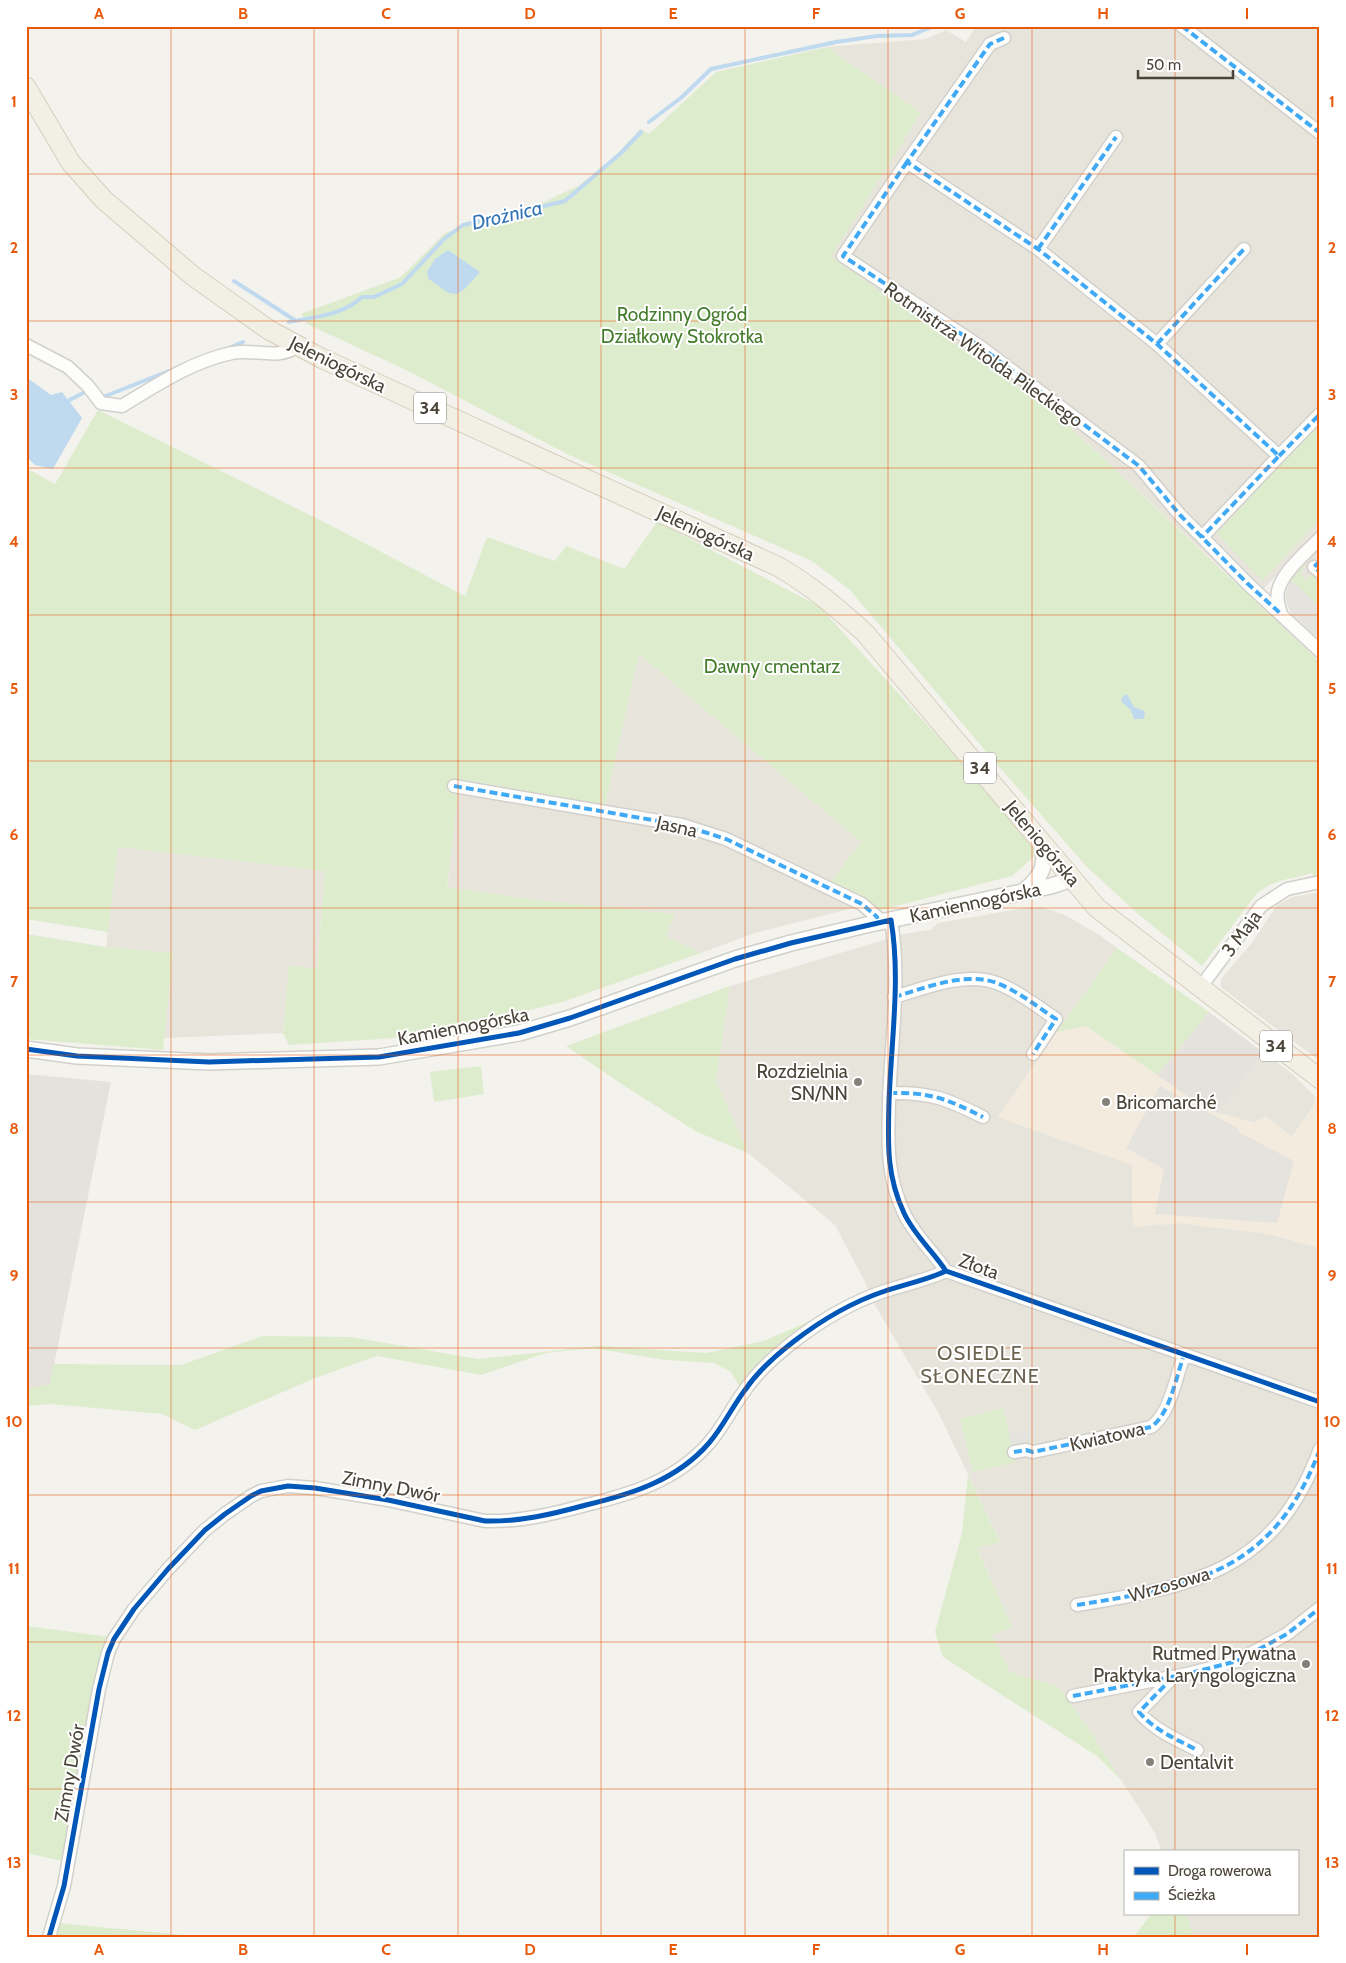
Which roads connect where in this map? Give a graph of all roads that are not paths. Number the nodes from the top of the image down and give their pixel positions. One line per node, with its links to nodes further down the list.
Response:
1 (1182, 26): 4 (street)
2 (1004, 38): 6 (street, Rotmistrza Witolda Pileckiego)
3 (26, 87): 11 (main road, Jeleniogórska / 34)
4 (1320, 133)
5 (1116, 137): 7 (street)
6 (907, 162): 7 (street); 14 (street, Rotmistrza Witolda Pileckiego)
7 (1038, 249): 10 (street)
8 (1244, 249): 10 (street)
9 (26, 344): 11 (street)
10 (1157, 344): 13 (street)
11 (298, 346): 19 (main road, Jeleniogórska / 34)
12 (1320, 414): 13 (street)
13 (1279, 456): 14 (street)
14 (1202, 538): 16 (street, Rotmistrza Witolda Pileckiego)
15 (1320, 538): 16 (street)
16 (1281, 614): 17 (street, Rotmistrza Witolda Pileckiego)
17 (1320, 651)
18 (454, 786): 23 (street, Jasna)
19 (1044, 844): 20 (main road, Jeleniogórska / 34); 22 (street)
20 (1072, 878): 22 (street, Kamiennogórska); 24 (main road, Jeleniogórska / 34)
21 (1320, 882): 24 (street, 3 Maja)
22 (1024, 891): 23 (street, Kamiennogórska)
23 (884, 921): 25 (street, Złota); 26 (street, Kamiennogórska)
24 (1200, 988): 28 (main road, Jeleniogórska / 34)
25 (894, 997): 27 (street); 29 (street, Złota)
26 (26, 1049)
27 (1033, 1054)
28 (1320, 1079)
29 (889, 1093): 30 (street); 31 (street, Złota)
30 (983, 1117)
31 (946, 1271): 32 (street, Złota); 41 (street, Zimny Dwór)
32 (1184, 1355): 33 (street, Złota); 35 (street, Kwiatowa)
33 (1320, 1402)
34 (1320, 1449): 36 (street, Wrzosowa)
35 (1014, 1452)
36 (1077, 1605)
37 (1320, 1608): 38 (street)
38 (1173, 1677): 39 (street); 40 (street)
39 (1073, 1696)
40 (1197, 1750)
41 (49, 1937)

